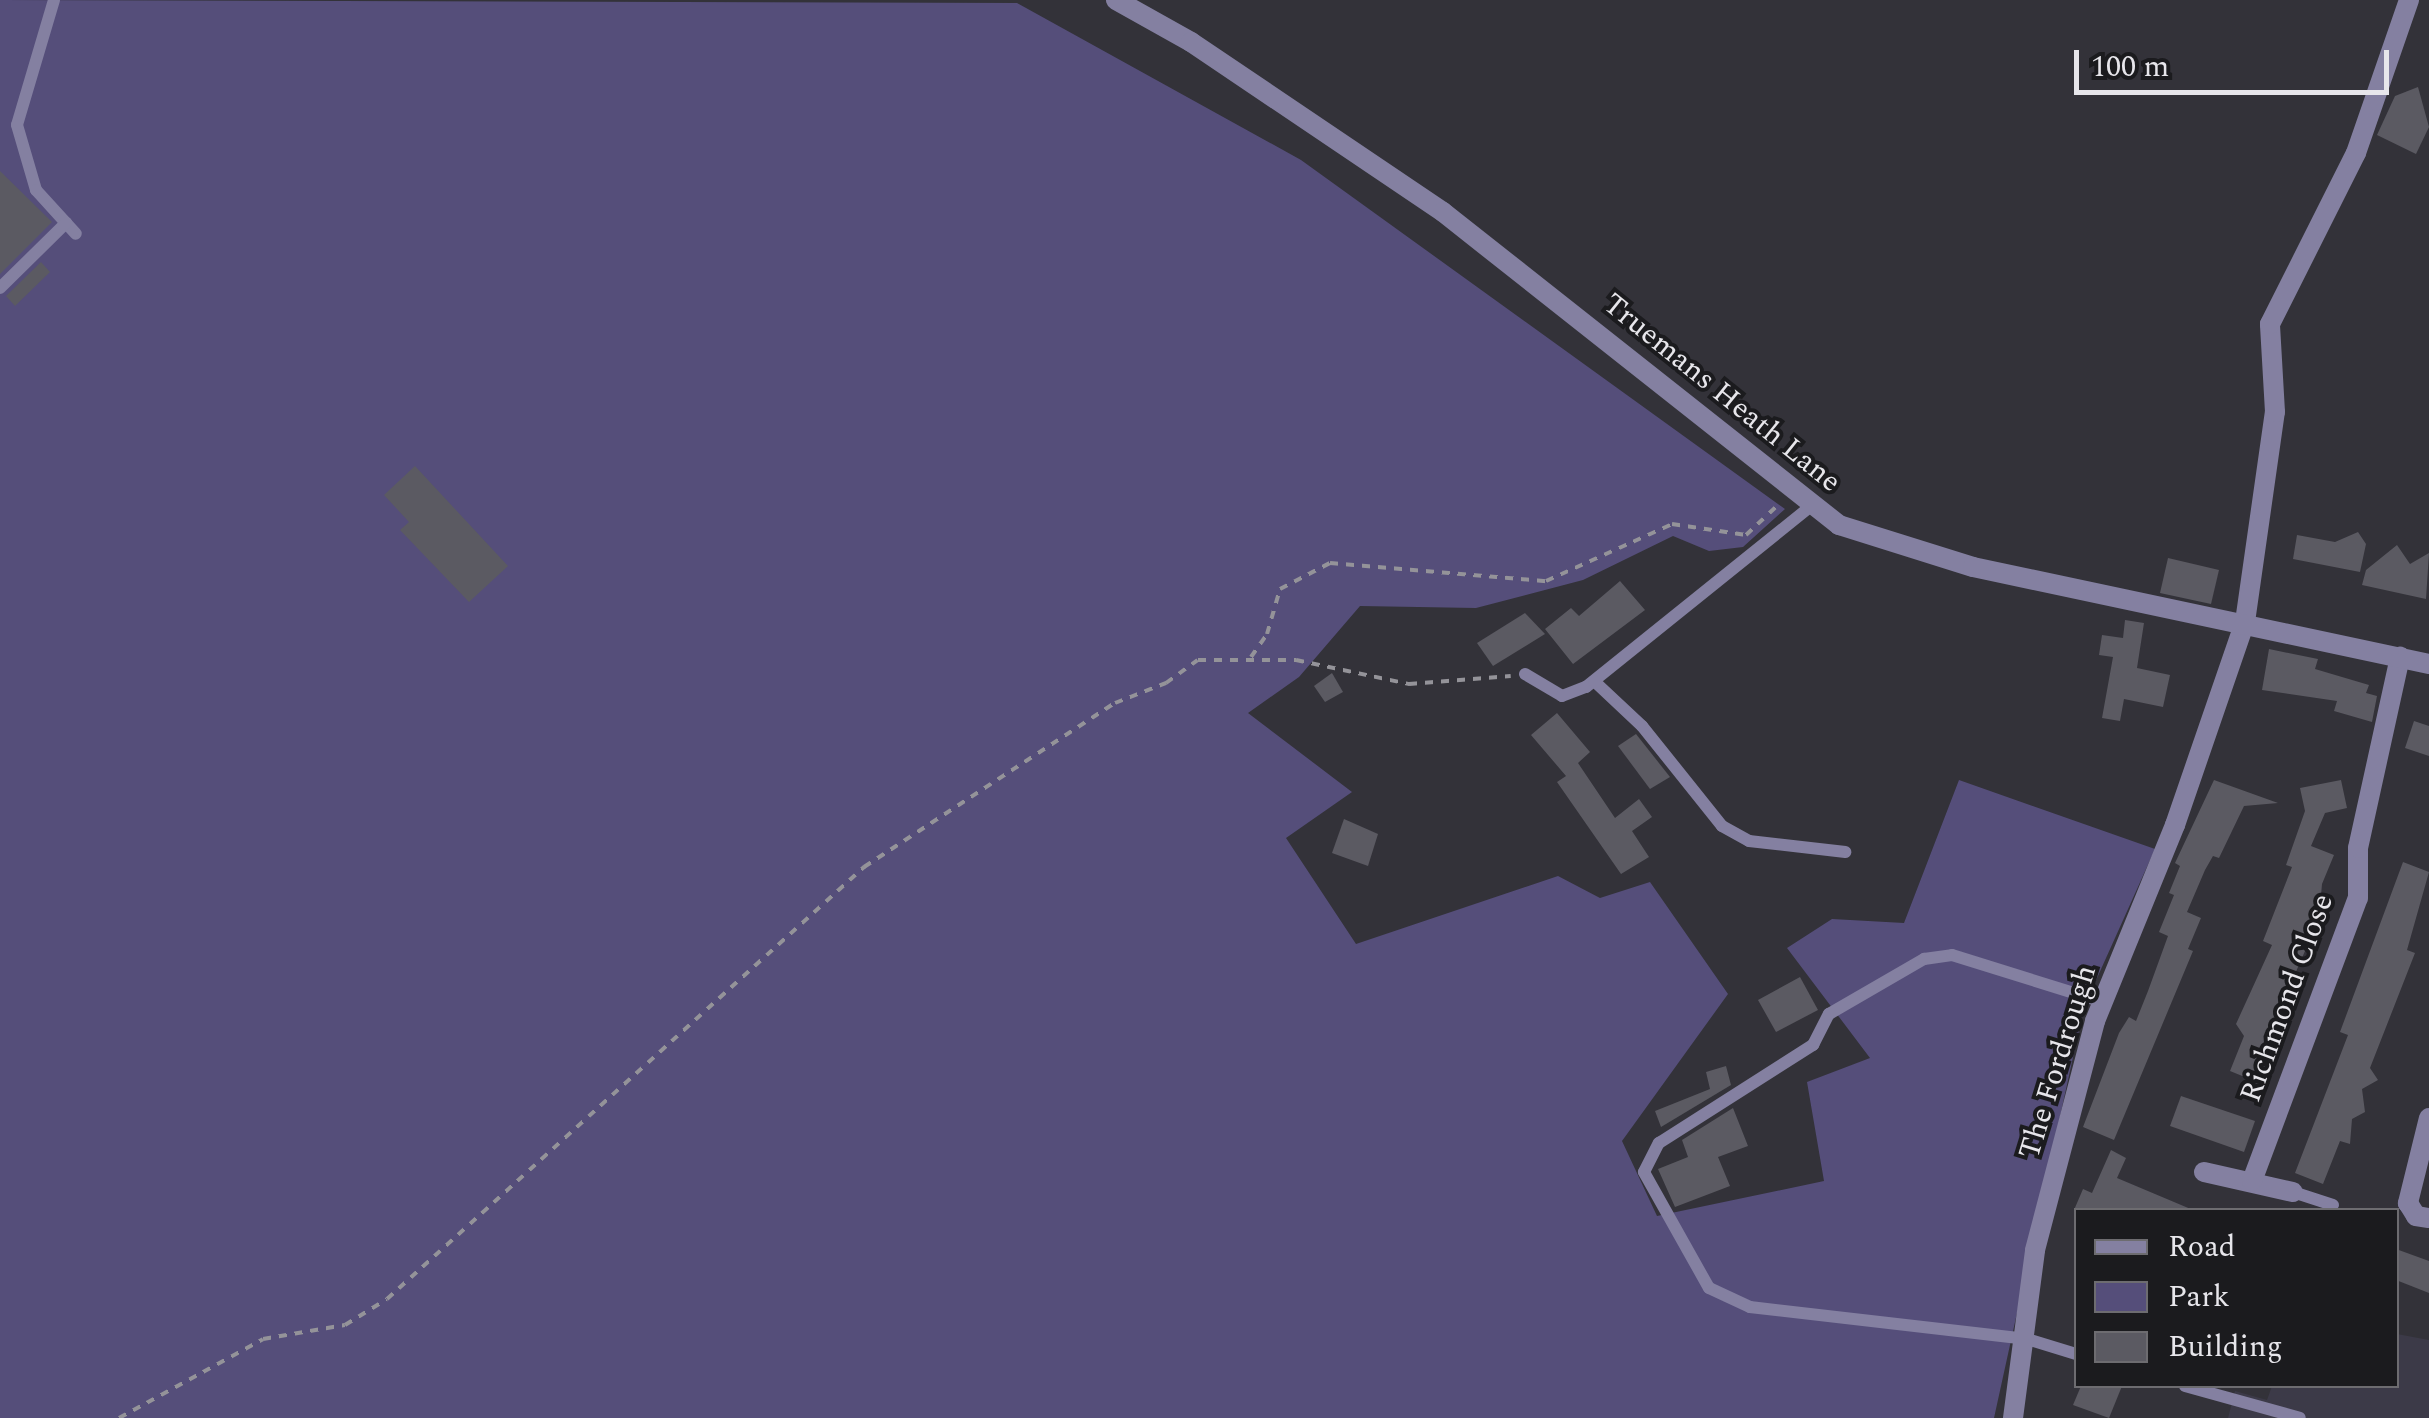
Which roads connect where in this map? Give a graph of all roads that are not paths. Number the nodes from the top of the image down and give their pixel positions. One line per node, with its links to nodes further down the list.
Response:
1 (54, 0): 4 (lane)
2 (1116, 0): 7 (street, Truemans Heath Lane)
3 (2409, 0): 8 (street, The Fordrough)
4 (66, 223): 5 (lane); 6 (lane)
5 (76, 234)
6 (0, 288)
7 (1810, 507): 8 (street, Truemans Heath Lane); 12 (lane)
8 (2245, 622): 9 (street, Truemans Heath Lane); 14 (street, The Fordrough)
9 (2400, 657): 10 (street, Truemans Heath Lane); 17 (street, Richmond Close)
10 (2429, 664)
11 (1525, 674): 12 (lane)
12 (1594, 682): 13 (lane)
13 (1845, 852)
14 (2103, 1002): 21 (street, The Fordrough); 21 (lane)
15 (2429, 1118): 20 (street)
16 (2204, 1172): 17 (street)
17 (2252, 1181): 18 (street)
18 (2292, 1192): 19 (lane)
19 (2333, 1205)
20 (2429, 1218)
21 (2027, 1339): 22 (lane); 24 (street, The Fordrough)
22 (2074, 1353)
23 (2192, 1388): 25 (lane)
24 (2014, 1418)
25 (2300, 1418)

